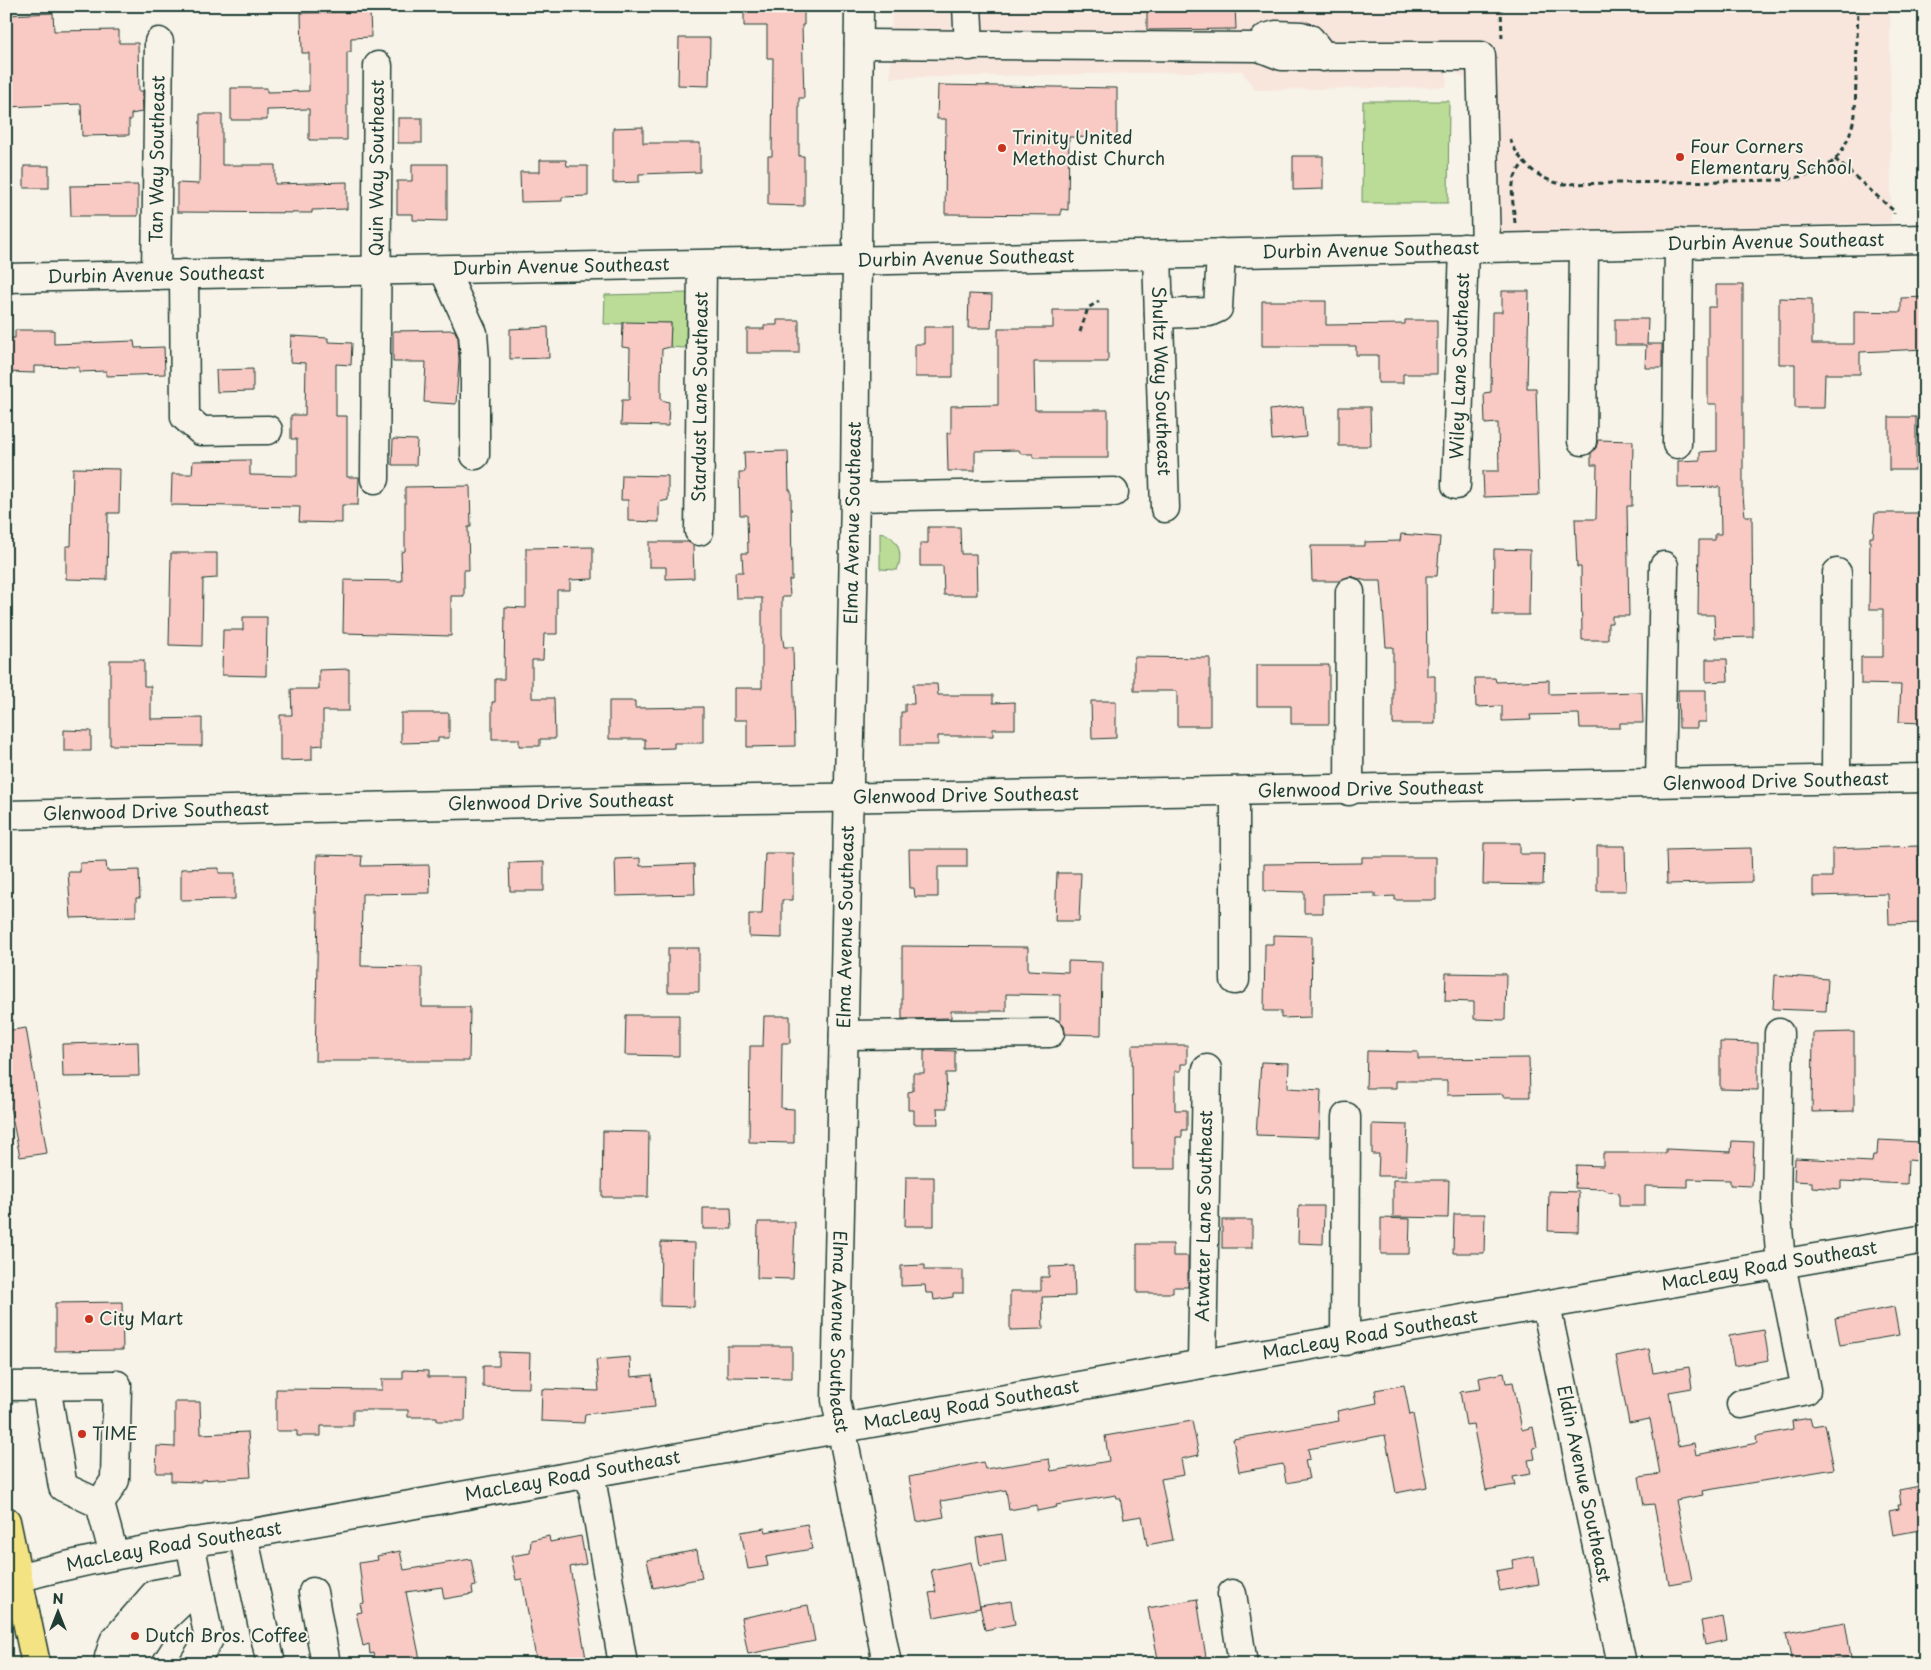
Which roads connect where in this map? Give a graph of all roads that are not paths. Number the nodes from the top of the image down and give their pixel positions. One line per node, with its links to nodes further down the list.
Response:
1 (859, 6): 4 (street, Elma Avenue Southeast)
2 (967, 6): 5 (street)
3 (159, 42): 18 (street, Tan Way Southeast)
4 (858, 44): 5 (street); 13 (street, Elma Avenue Southeast)
5 (969, 46): 10 (street, Wiley Lane Southeast)
6 (378, 66): 16 (street, Quin Way Southeast)
7 (1925, 240): 8 (street, Durbin Avenue Southeast)
8 (1679, 243): 9 (street, Durbin Avenue Southeast); 23 (street)
9 (1584, 245): 10 (street, Durbin Avenue Southeast); 22 (street)
10 (1475, 247): 11 (street, Durbin Avenue Southeast); 26 (street, Wiley Lane Southeast)
11 (1221, 253): 12 (street, Durbin Avenue Southeast); 20 (street)
12 (1157, 254): 13 (street, Durbin Avenue Southeast); 20 (street, Shultz Way Southeast)
13 (857, 261): 14 (street, Durbin Avenue Southeast); 28 (street, Elma Avenue Southeast)
14 (702, 265): 15 (street, Durbin Avenue Southeast); 30 (street, Stardust Lane Southeast)
15 (444, 270): 16 (street, Durbin Avenue Southeast); 24 (street)
16 (377, 271): 17 (street, Durbin Avenue Southeast); 25 (street, Quin Way Southeast)
17 (184, 274): 18 (street, Durbin Avenue Southeast); 21 (street)
18 (156, 275): 19 (street, Durbin Avenue Southeast)
19 (6, 278)
20 (1159, 314): 29 (street, Shultz Way Southeast)
21 (268, 430)
22 (1582, 441)
23 (1677, 444)
24 (474, 455)
25 (374, 479)
26 (1456, 485)
27 (1114, 492): 28 (street)
28 (855, 497): 39 (street, Elma Avenue Southeast)
29 (1165, 508)
30 (699, 531)
31 (1664, 566): 36 (street)
32 (1837, 573): 35 (street)
33 (1350, 592): 37 (street)
34 (1925, 778): 35 (street, Glenwood Drive Southeast)
35 (1836, 780): 36 (street, Glenwood Drive Southeast)
36 (1660, 782): 37 (street, Glenwood Drive Southeast)
37 (1349, 791): 38 (street, Glenwood Drive Southeast)
38 (1235, 793): 39 (street, Glenwood Drive Southeast); 41 (street)
39 (849, 798): 40 (street, Glenwood Drive Southeast); 44 (street, Elma Avenue Southeast)
40 (6, 815)
41 (1235, 980)
42 (1050, 1033): 44 (street)
43 (1779, 1033): 48 (street)
44 (844, 1035): 55 (street, Elma Avenue Southeast)
45 (1207, 1068): 51 (street, Atwater Lane Southeast)
46 (1346, 1117): 50 (street)
47 (1925, 1239): 48 (street, MacLeay Road Southeast)
48 (1780, 1264): 49 (street, MacLeay Road Southeast); 54 (street)
49 (1546, 1306): 50 (street, MacLeay Road Southeast); 75 (street, Eldin Avenue Southeast)
50 (1345, 1340): 51 (street, MacLeay Road Southeast)
51 (1202, 1364): 55 (street, MacLeay Road Southeast)
52 (6, 1386): 53 (street)
53 (46, 1386): 57 (street); 57 (street)
54 (1741, 1404)
55 (841, 1428): 56 (street, MacLeay Road Southeast); 73 (street, Elma Avenue Southeast)
56 (590, 1472): 59 (street, MacLeay Road Southeast); 72 (street)
57 (100, 1504): 61 (street)
58 (6, 1521): 62 (main road)
59 (243, 1534): 60 (street, MacLeay Road Southeast); 70 (street)
60 (190, 1542): 61 (street, MacLeay Road Southeast); 63 (street)
61 (114, 1555): 62 (street, MacLeay Road Southeast)
62 (18, 1578): 66 (main road)
63 (198, 1586): 67 (street); 68 (street); 69 (street)
64 (313, 1592): 71 (street)
65 (1232, 1594): 74 (street)
66 (36, 1664)
67 (110, 1664)
68 (130, 1664)
69 (193, 1664)
70 (271, 1664)
71 (326, 1664)
72 (623, 1664)
73 (887, 1664)
74 (1243, 1664)
75 (1622, 1664)

